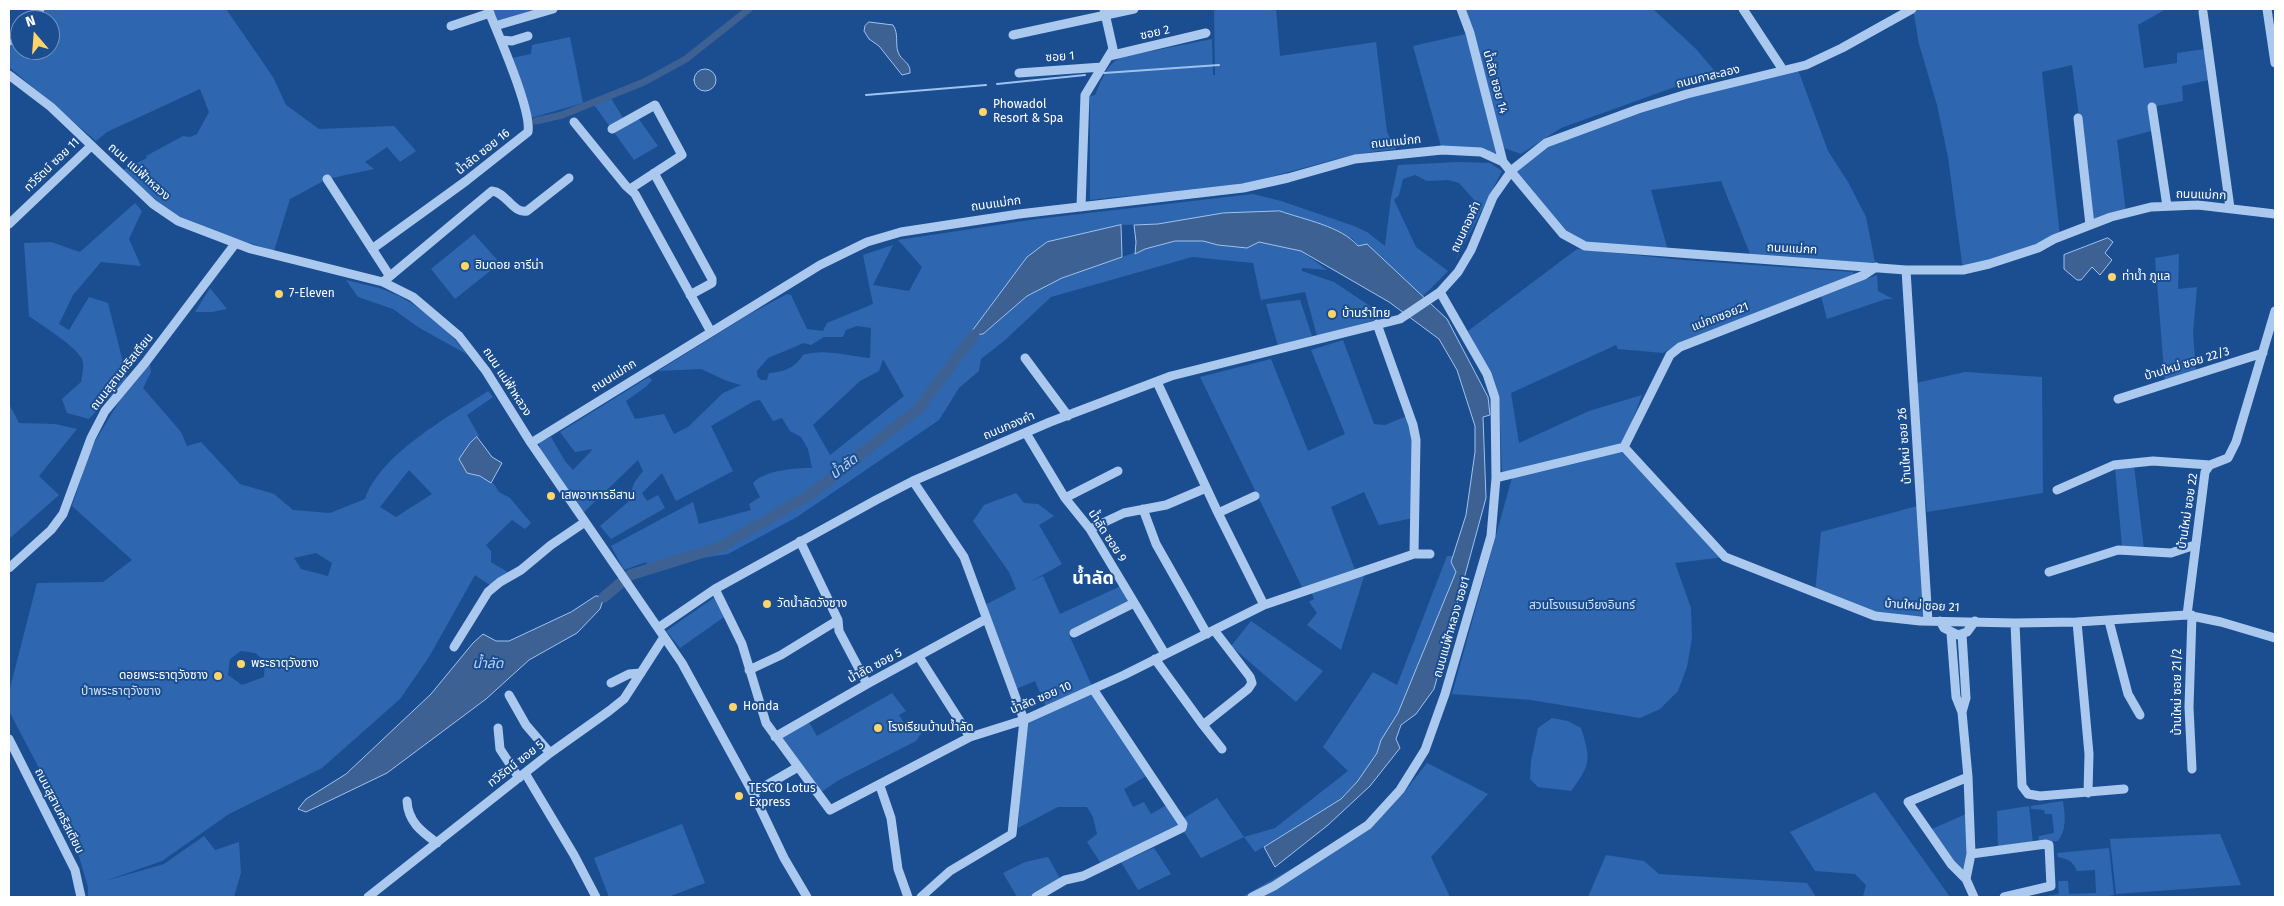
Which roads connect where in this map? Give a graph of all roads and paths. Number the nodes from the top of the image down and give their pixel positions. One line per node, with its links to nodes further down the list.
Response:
1 (554, 9): 11 (street)
2 (1134, 9): 8 (street)
3 (1461, 9): 27 (street, น้ำลัด ซอย 14)
4 (1743, 9): 19 (street)
5 (1912, 9): 19 (street, ถนนกาสะลอง)
6 (2267, 9): 17 (street)
7 (489, 11): 10 (street); 11 (street, น้ำลัด ซอย 16)
8 (1105, 12): 13 (street); 16 (street)
9 (2203, 12): 35 (street)
10 (452, 26)
11 (495, 26): 15 (street, น้ำลัด ซอย 16)
12 (1206, 33): 16 (street, ซอย 2)
13 (1013, 35)
14 (528, 36): 15 (street)
15 (501, 40): 40 (street, น้ำลัด ซอย 16)
16 (1108, 56): 18 (street)
17 (2275, 63)
18 (1102, 67): 20 (street, ซอย 1); 34 (street)
19 (1783, 70): 28 (street, ถนนกาสะลอง)
20 (1020, 73)
21 (9, 75): 26 (street, ถนน แม่ฟ้าหลวง)
22 (2152, 107): 33 (street)
23 (2078, 118): 38 (street)
24 (574, 122): 32 (street)
25 (612, 129): 29 (street)
26 (91, 146): 37 (street, ทวีรัตน์ ซอย 11); 39 (street, ถนน แม่ฟ้าหลวง)
27 (1503, 162): 28 (street, ถนนแม่กก); 34 (street, ถนนแม่กก)
28 (1512, 170): 41 (street, ถนนแม่กก); 44 (street, ถนนกองคำ)
29 (654, 173): 32 (street); 45 (street)
30 (568, 178): 43 (street)
31 (327, 179): 40 (street)
32 (630, 189): 45 (street)
33 (2167, 206): 35 (street, ถนนแม่กก); 38 (street, ถนนแม่กก)
34 (1081, 207): 48 (street, ถนนแม่กก)
35 (2230, 208): 36 (street, ถนนแม่กก)
36 (2275, 214)
37 (9, 224)
38 (2090, 225): 42 (street, ถนนแม่กก)
39 (235, 244): 43 (street, ถนน แม่ฟ้าหลวง); 73 (street, ถนนสุสานคริสเตียน)
40 (372, 249): 43 (street)
41 (1876, 266): 42 (street, ถนนแม่กก); 56 (street, แม่กกซอย21)
42 (1906, 270): 82 (street, บ้านใหม่ ซอย 26)
43 (386, 278): 55 (street, ถนน แม่ฟ้าหลวง)
44 (1440, 292): 47 (street, ถนนกองคำ); 59 (street, ถนนแม่ฟ้าหลวง ซอย1)
45 (690, 295): 48 (street)
46 (2275, 311): 49 (street, บ้านใหม่ ซอย 22)
47 (1377, 324): 51 (street, ถนนกองคำ); 71 (street)
48 (711, 332): 55 (street, ถนนแม่กก)
49 (2264, 353): 52 (street, บ้านใหม่ ซอย 22/3); 57 (street, บ้านใหม่ ซอย 22)
50 (1025, 358): 53 (street)
51 (1157, 382): 53 (street, ถนนกองคำ); 61 (street)
52 (2118, 399)
53 (1068, 416): 54 (street, ถนนกองคำ)
54 (1026, 433): 60 (street, ถนนกองคำ); 64 (street, น้ำลัด ซอย 9)
55 (531, 443): 67 (street, ถนน แม่ฟ้าหลวง)
56 (1624, 448): 59 (street); 82 (street, บ้านใหม่ ซอย 21)
57 (2210, 465): 62 (street); 70 (street, บ้านใหม่ ซอย 22)
58 (1118, 471): 64 (street)
59 (1496, 478): 133 (street, ถนนแม่ฟ้าหลวง ซอย1)
60 (913, 481): 69 (street, ถนนกองคำ); 79 (street)
61 (1206, 488): 65 (street); 66 (street)
62 (2057, 490)
63 (1255, 496): 66 (street)
64 (1065, 498): 68 (street, น้ำลัด ซอย 9)
65 (1143, 509): 68 (street); 88 (street)
66 (1218, 513): 77 (street)
67 (585, 522): 87 (street, ถนน แม่ฟ้าหลวง); 94 (street)
68 (1090, 528): 76 (street, น้ำลัด ซอย 9)
69 (800, 542): 75 (street, ถนนกองคำ); 80 (street)
70 (2195, 545): 74 (street); 78 (street, บ้านใหม่ ซอย 22)
71 (1414, 554): 72 (street, น้ำลัด ซอย 10); 77 (street, น้ำลัด ซอย 10)
72 (1430, 554)
73 (9, 568)
74 (2049, 572)
75 (715, 589): 87 (street, ถนนกองคำ); 98 (street, น้ำลัด ซอย 10)
76 (1134, 603): 89 (street); 95 (street, น้ำลัด ซอย 9)
77 (1264, 604): 88 (street, น้ำลัด ซอย 10)
78 (2190, 615): 81 (street, บ้านใหม่ ซอย 21); 93 (street, บ้านใหม่ ซอย 21); 115 (street, บ้านใหม่ ซอย 21/2)
79 (986, 619): 96 (street, น้ำลัด ซอย 5); 106 (street)
80 (838, 620): 98 (street); 101 (street)
81 (2109, 620): 85 (street, บ้านใหม่ ซอย 21); 105 (street)
82 (1928, 621): 83 (street, บ้านใหม่ ซอย 21)
83 (1940, 621): 84 (street, บ้านใหม่ ซอย 21); 90 (street)
84 (1975, 621): 86 (street, บ้านใหม่ ซอย 21); 91 (street)
85 (2077, 622): 86 (street, บ้านใหม่ ซอย 21); 121 (street)
86 (2016, 623): 121 (street)
87 (658, 628): 92 (street, ถนน แม่ฟ้าหลวง)
88 (1210, 632): 95 (street, น้ำลัด ซอย 10); 107 (street)
89 (1074, 633)
90 (1951, 633): 91 (street); 104 (street)
91 (1962, 634): 104 (street)
92 (664, 637): 99 (street, ทวีรัตน์ ซอย 5); 120 (street, ถนน แม่ฟ้าหลวง)
93 (2275, 638)
94 (454, 647)
95 (1166, 654): 97 (street, น้ำลัด ซอย 10)
96 (919, 657): 101 (street, น้ำลัด ซอย 5); 110 (street)
97 (1155, 659): 102 (street, น้ำลัด ซอย 10); 107 (street)
98 (749, 670): 109 (street, น้ำลัด ซอย 10)
99 (641, 673): 100 (street); 113 (street, ทวีรัตน์ ซอย 5)
100 (611, 683)
101 (867, 684): 109 (street, น้ำลัด ซอย 5)
102 (1093, 689): 106 (street, น้ำลัด ซอย 10); 132 (street)
103 (509, 695): 113 (street)
104 (1962, 712): 117 (street)
105 (2140, 716)
106 (1024, 720): 110 (street, น้ำลัด ซอย 10); 131 (street)
107 (1204, 725): 112 (street)
108 (498, 728): 116 (street)
109 (776, 737): 114 (street, น้ำลัด ซอย 10)
110 (970, 737): 118 (street, น้ำลัด ซอย 10)
111 (9, 739): 126 (street, ถนนสุสานคริสเตียน)
112 (1222, 749)
113 (550, 753): 116 (street, ทวีรัตน์ ซอย 5)
114 (798, 767): 118 (street, น้ำลัด ซอย 10); 120 (street)
115 (2192, 769)
116 (522, 775): 123 (street, ทวีรัตน์ ซอย 5); 128 (street)
117 (1968, 777): 124 (street); 125 (street)
118 (880, 786): 130 (street)
119 (2124, 789): 121 (street)
120 (753, 793): 129 (street, ถนน แม่ฟ้าหลวง)
121 (2088, 793)
122 (407, 801): 123 (street)
123 (436, 843): 127 (street, ทวีรัตน์ ซอย 5)
124 (1971, 854): 125 (street); 135 (street)
125 (1966, 879): 134 (street)
126 (81, 897)
127 (368, 897)
128 (596, 897)
129 (807, 897)
130 (908, 897)
131 (921, 897)
132 (1036, 897)
133 (1252, 897)
134 (1974, 897)
135 (2004, 897)

